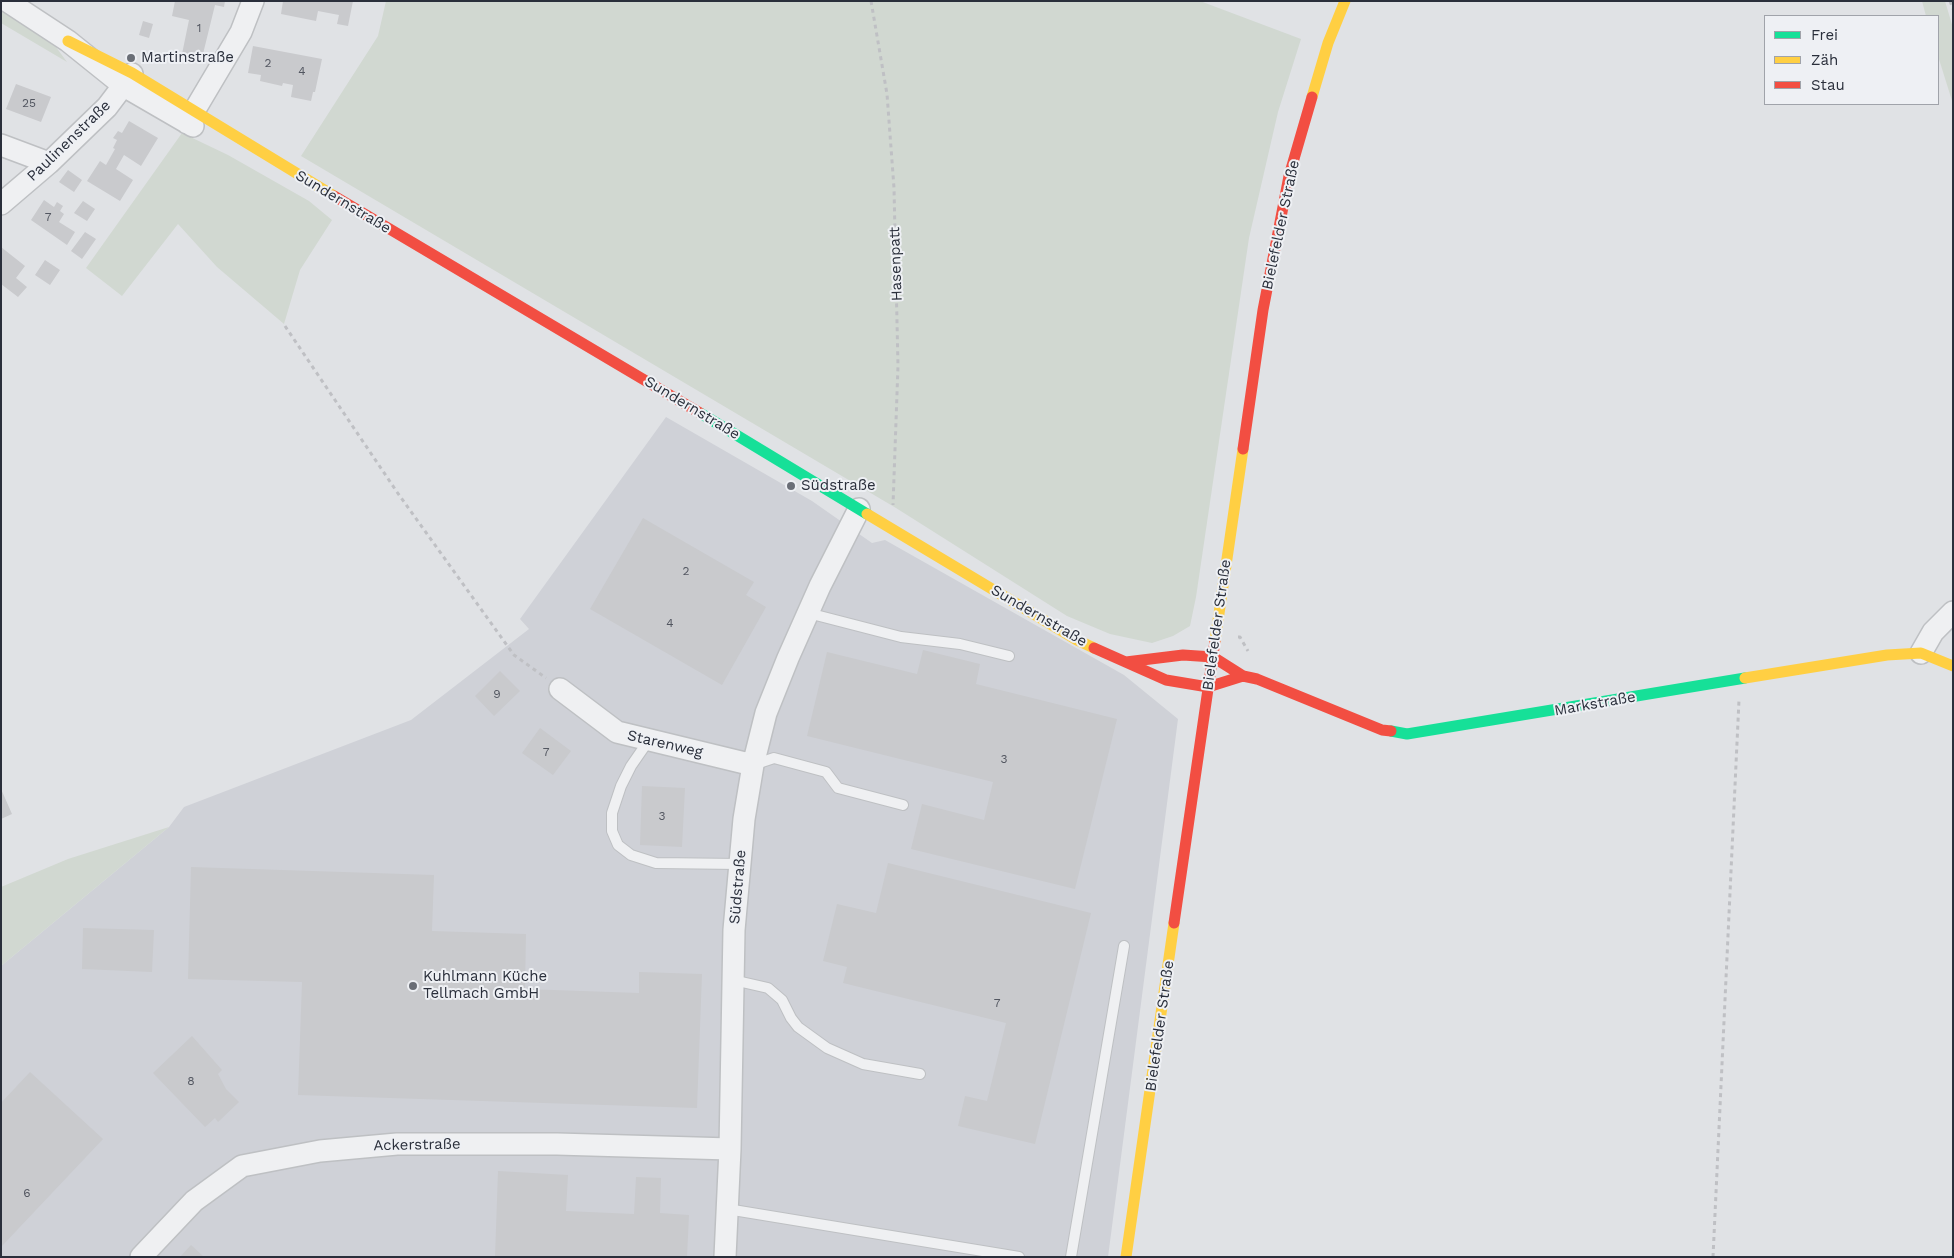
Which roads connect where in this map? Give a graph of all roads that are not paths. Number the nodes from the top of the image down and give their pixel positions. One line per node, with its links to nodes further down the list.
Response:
1 (7, 1): 4 (street, Sundernstraße)
2 (253, 1): 5 (street)
3 (1345, 1): 15 (street, Bielefelder Straße)
4 (128, 80): 5 (street, Sundernstraße); 8 (street, Paulinenstraße)
5 (191, 117): 7 (street, Sundernstraße)
6 (1, 145): 8 (street)
7 (258, 151): 10 (street, Sundernstraße)
8 (49, 163): 9 (street, Paulinenstraße)
9 (1, 204)
10 (859, 509): 12 (street, Südstraße); 16 (street, Sundernstraße)
11 (1953, 612): 13 (street)
12 (808, 613): 14 (lane); 22 (street, Südstraße)
13 (1921, 653): 17 (street, Markstraße); 18 (street, Markstraße)
14 (1009, 656)
15 (1213, 657): 16 (street); 18 (street, Markstraße); 19 (street, Bielefelder Straße)
16 (1126, 662): 19 (street, Sundernstraße)
17 (1953, 666)
18 (1243, 676): 19 (street)
19 (1208, 687): 34 (street, Bielefelder Straße)
20 (560, 689): 21 (street, Starenweg)
21 (649, 740): 22 (street, Starenweg); 24 (lane)
22 (753, 765): 23 (lane); 24 (street, Südstraße)
23 (903, 805)
24 (740, 864): 26 (street, Südstraße)
25 (1124, 946): 33 (lane)
26 (733, 980): 27 (lane); 28 (street, Südstraße)
27 (920, 1074)
28 (730, 1149): 29 (street, Südstraße); 30 (street, Ackerstraße)
29 (727, 1209): 31 (street, Südstraße); 32 (lane)
30 (141, 1257)
31 (725, 1257)
32 (1019, 1257)
33 (1071, 1257)
34 (1126, 1257)

